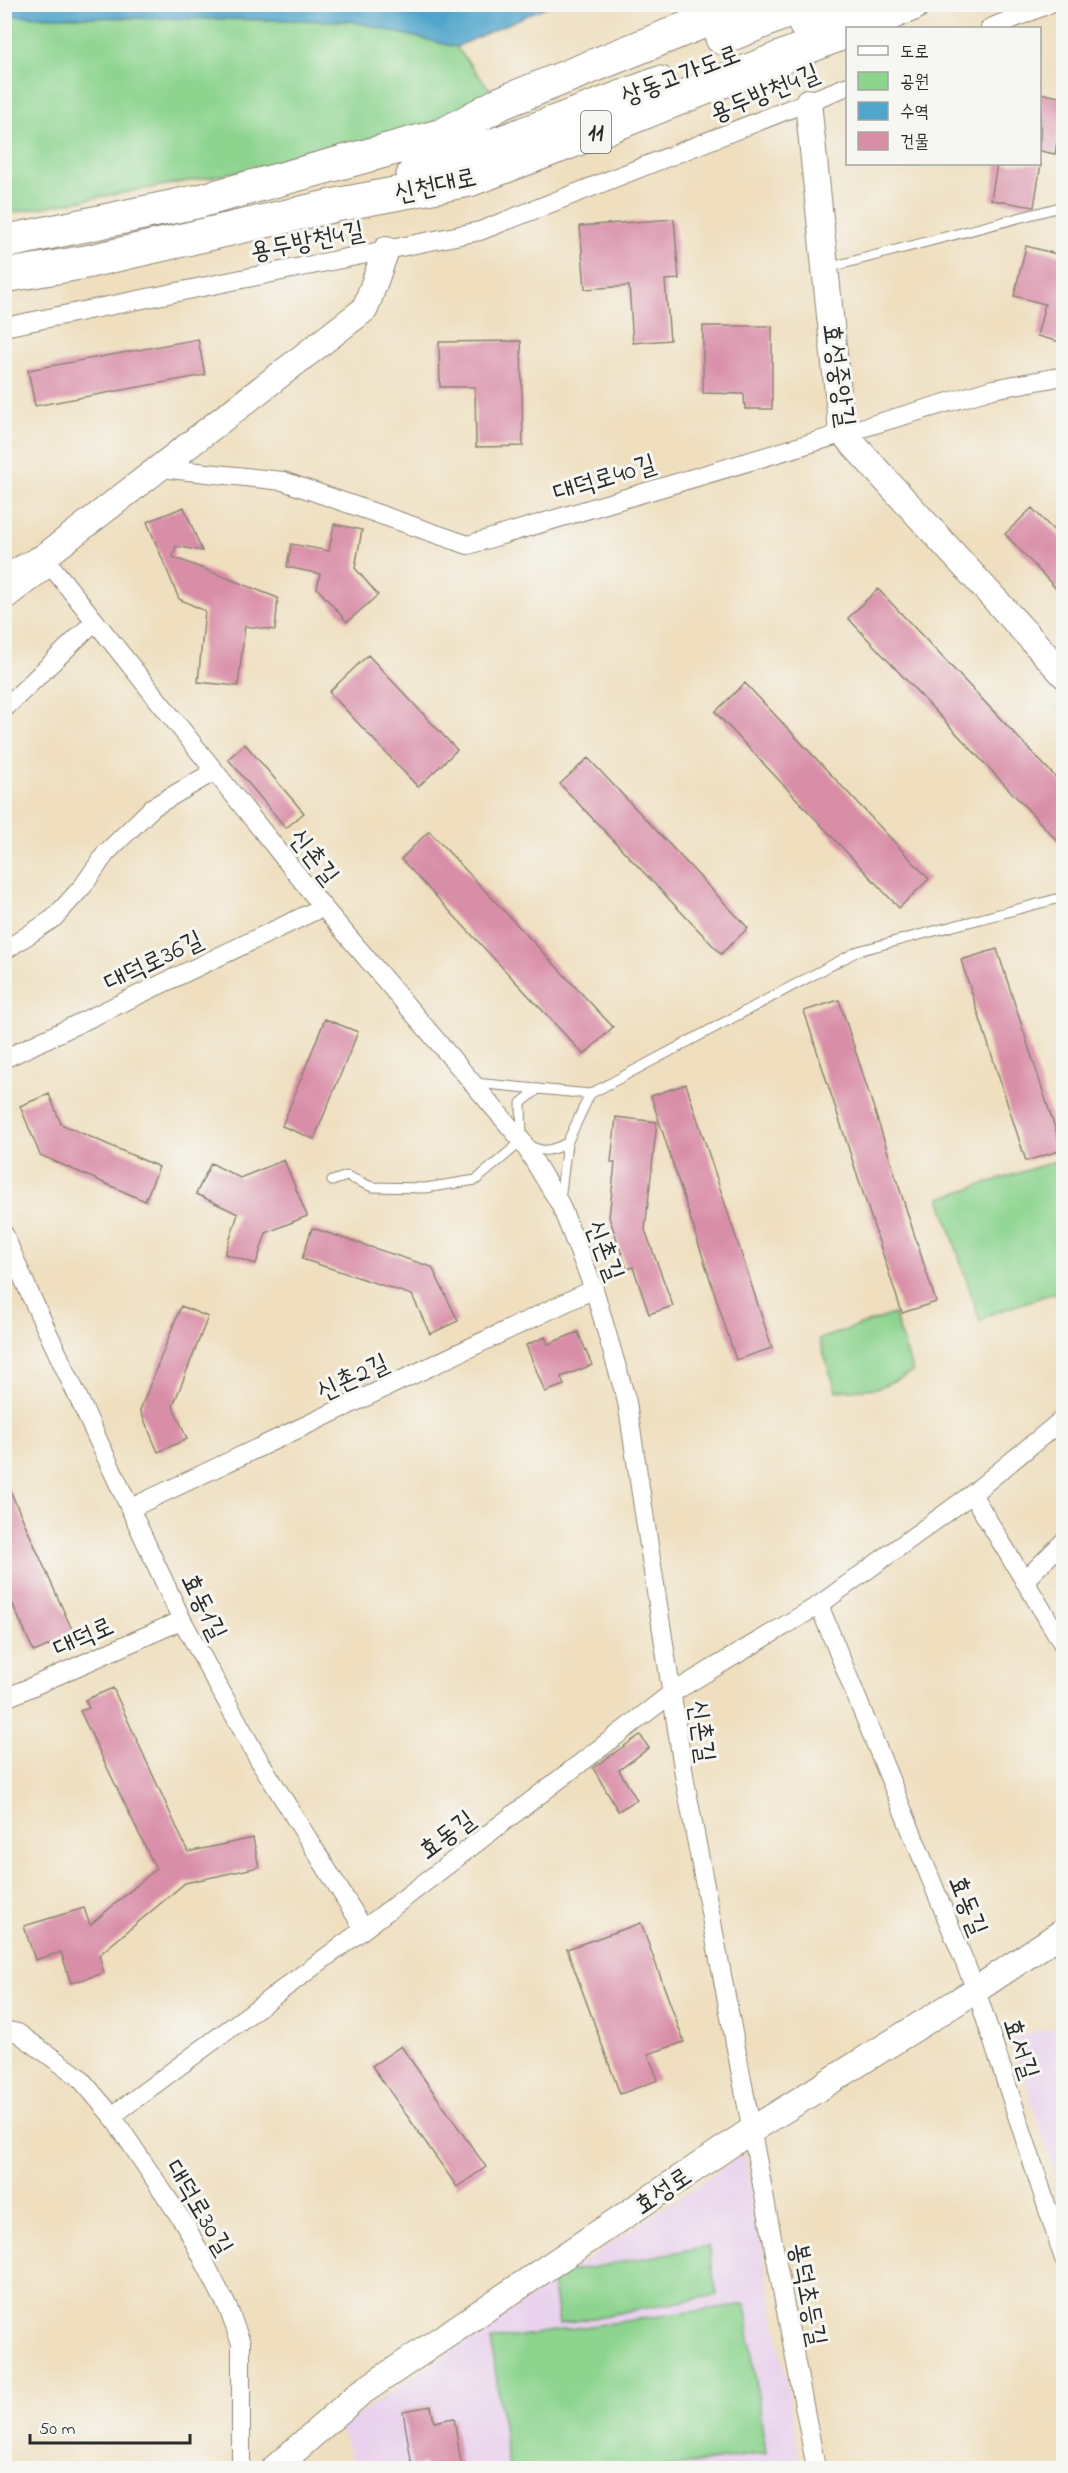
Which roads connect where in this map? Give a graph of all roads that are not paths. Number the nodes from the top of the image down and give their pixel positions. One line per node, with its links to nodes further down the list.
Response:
1 (747, 4): 11 (highway, 신천대로)
2 (806, 4): 11 (highway, 상동고가도로)
3 (855, 4): 13 (highway, 상동고가도로)
4 (913, 4): 6 (highway)
5 (1049, 4): 7 (street)
6 (856, 27)
7 (992, 27)
8 (846, 32): 12 (highway, 신천대로 / 11)
9 (846, 87): 10 (street, 용두방천4길)
10 (808, 102): 19 (street, 용두방천4길); 21 (street, 효성중앙길)
11 (443, 135): 16 (highway, 신천대로)
12 (469, 180): 13 (highway, 신천대로 / 11); 18 (highway)
13 (336, 205): 20 (highway, 신천대로 / 11)
14 (1064, 206): 21 (lane)
15 (4, 232): 16 (highway)
16 (58, 232): 17 (highway, 신천대로)
17 (4, 242)
18 (246, 245): 20 (highway); 23 (highway)
19 (386, 250): 24 (street, 용두방천4길); 27 (street)
20 (86, 262): 22 (highway, 신천대로 / 11)
21 (827, 268): 26 (street, 효성중앙길)
22 (4, 276)
23 (4, 294)
24 (4, 327)
25 (1064, 376): 26 (street, 대덕로40길)
26 (842, 432): 27 (street, 대덕로40길); 32 (street, 효성중앙길)
27 (160, 468): 28 (street)
28 (48, 561): 29 (street); 30 (street); 31 (street, 신촌길)
29 (4, 578)
30 (4, 603)
31 (95, 621): 33 (street); 34 (street, 신촌길)
32 (1064, 675)
33 (4, 709)
34 (215, 771): 36 (street, 신촌길); 37 (street)
35 (1064, 897): 41 (lane)
36 (323, 907): 38 (street, 대덕로36길); 39 (street, 신촌길)
37 (4, 951)
38 (4, 1059)
39 (475, 1083): 40 (lane); 42 (street, 신촌길)
40 (538, 1089): 41 (lane); 42 (lane)
41 (590, 1094): 43 (lane)
42 (522, 1141): 43 (lane); 44 (lane); 45 (street, 신촌길)
43 (567, 1143): 45 (lane)
44 (332, 1181)
45 (560, 1204): 47 (street, 신촌길)
46 (4, 1234): 50 (street, 효동1길)
47 (594, 1289): 50 (street, 신촌2길); 56 (street, 신촌길)
48 (1064, 1418): 49 (street, 효동길)
49 (972, 1494): 52 (street); 53 (street, 효동길)
50 (131, 1508): 54 (street, 효동1길)
51 (1064, 1541): 52 (street)
52 (1024, 1581): 55 (street)
53 (819, 1605): 56 (street, 효동길); 60 (street, 효동길)
54 (182, 1620): 57 (street, 대덕로); 58 (street, 효동1길)
55 (1064, 1646)
56 (672, 1693): 58 (street, 효동길); 63 (street, 신촌길)
57 (4, 1700)
58 (364, 1929): 62 (street, 효동길)
59 (1064, 1931): 60 (street, 효성로)
60 (976, 1990): 63 (street, 효성로); 64 (street, 효서길)
61 (4, 2030): 62 (street, 대덕로30길)
62 (112, 2116): 65 (street, 대덕로30길)
63 (752, 2130): 66 (street, 효성로); 67 (street, 봉덕초등길)
64 (1064, 2259)
65 (241, 2469)
66 (275, 2469)
67 (816, 2469)

